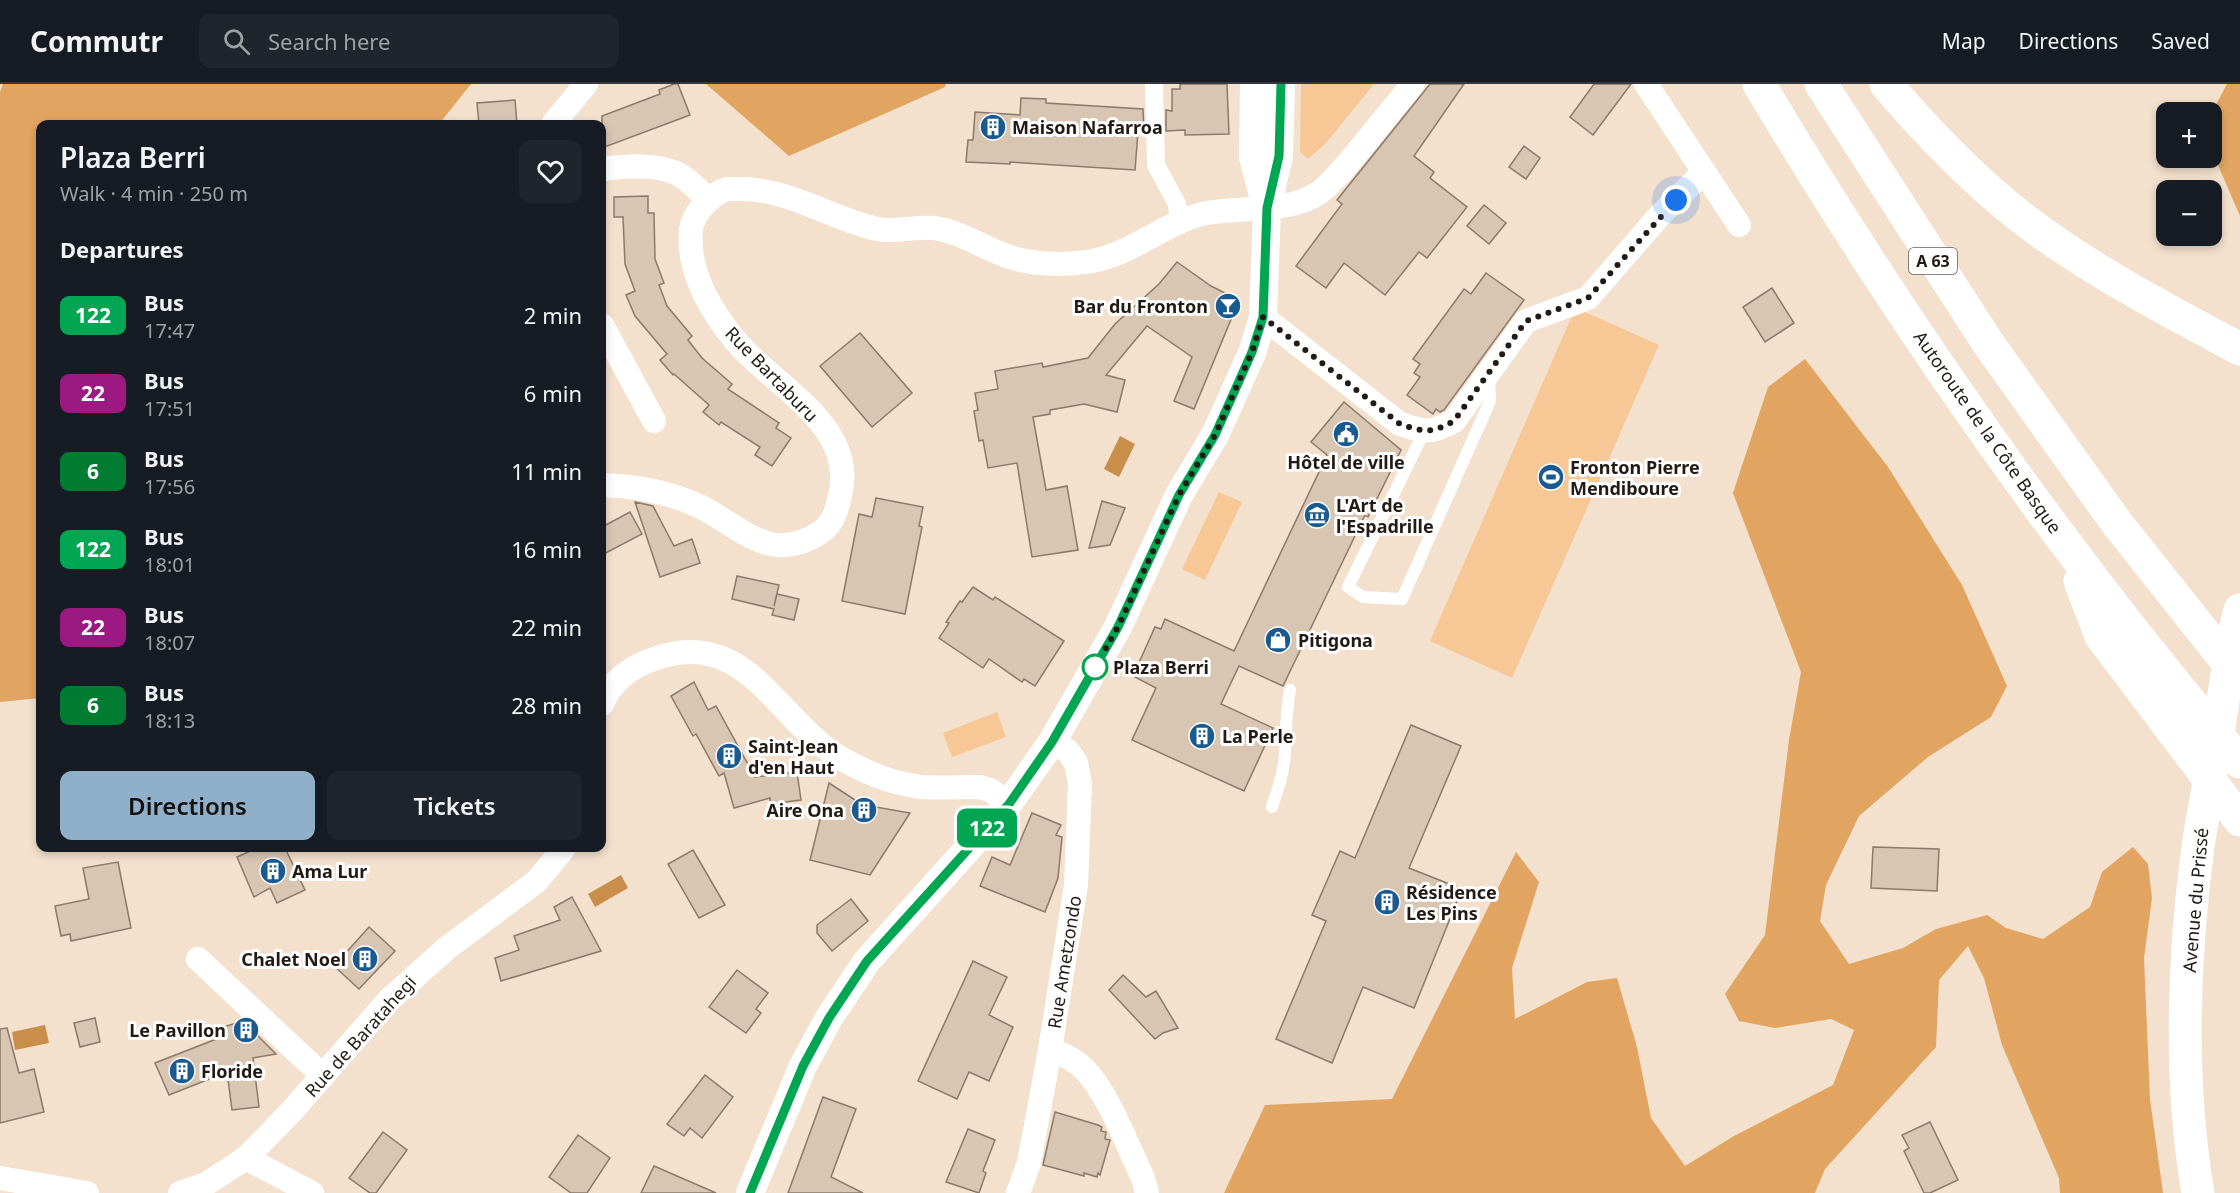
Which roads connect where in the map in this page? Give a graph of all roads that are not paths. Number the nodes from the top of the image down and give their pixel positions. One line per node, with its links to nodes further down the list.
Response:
1 (586, 84): 10 (street)
2 (1154, 84): 15 (street)
3 (1254, 84): 14 (street)
4 (1281, 84): 14 (street)
5 (1413, 84): 14 (street)
6 (1646, 84): 12 (street)
7 (1759, 84): 24 (main road, Autoroute de la Côte Basque / A 63)
8 (1821, 84): 26 (main road, A 63)
9 (1886, 84): 19 (main road)
10 (556, 120)
11 (606, 169): 13 (street)
12 (1704, 172): 16 (street); 20 (street)
13 (709, 200): 15 (street); 23 (street, Rue Bartaburu)
14 (1267, 208): 15 (street); 17 (street)
15 (1179, 222)
16 (1739, 225)
17 (1263, 317): 22 (street); 29 (street)
18 (606, 332): 21 (street)
19 (2240, 349)
20 (1489, 372): 22 (street); 22 (lane)
21 (654, 421)
22 (1424, 432)
23 (606, 485)
24 (2063, 537): 30 (main road, Autoroute de la Côte Basque / A 63); 33 (main road)
25 (2240, 609): 46 (main road, Avenue du Prissé)
26 (2240, 678)
27 (1290, 690): 32 (lane)
28 (606, 696): 31 (street)
29 (1052, 742): 31 (street); 36 (street, Rue Ametzondo)
30 (2240, 762)
31 (1009, 804): 43 (street)
32 (1272, 807)
33 (2240, 820)
34 (561, 852): 37 (street, Rue de Baratahegi)
35 (198, 959): 37 (street)
36 (1050, 1050): 44 (street); 45 (street, Rue Ametzondo)
37 (323, 1076): 38 (street, Rue de Baratahegi)
38 (246, 1158): 41 (street, Rue de Baratahegi); 42 (street)
39 (0, 1178): 40 (street)
40 (87, 1193)
41 (180, 1193)
42 (312, 1193)
43 (750, 1193)
44 (1018, 1193)
45 (1147, 1193)
46 (2198, 1193)

